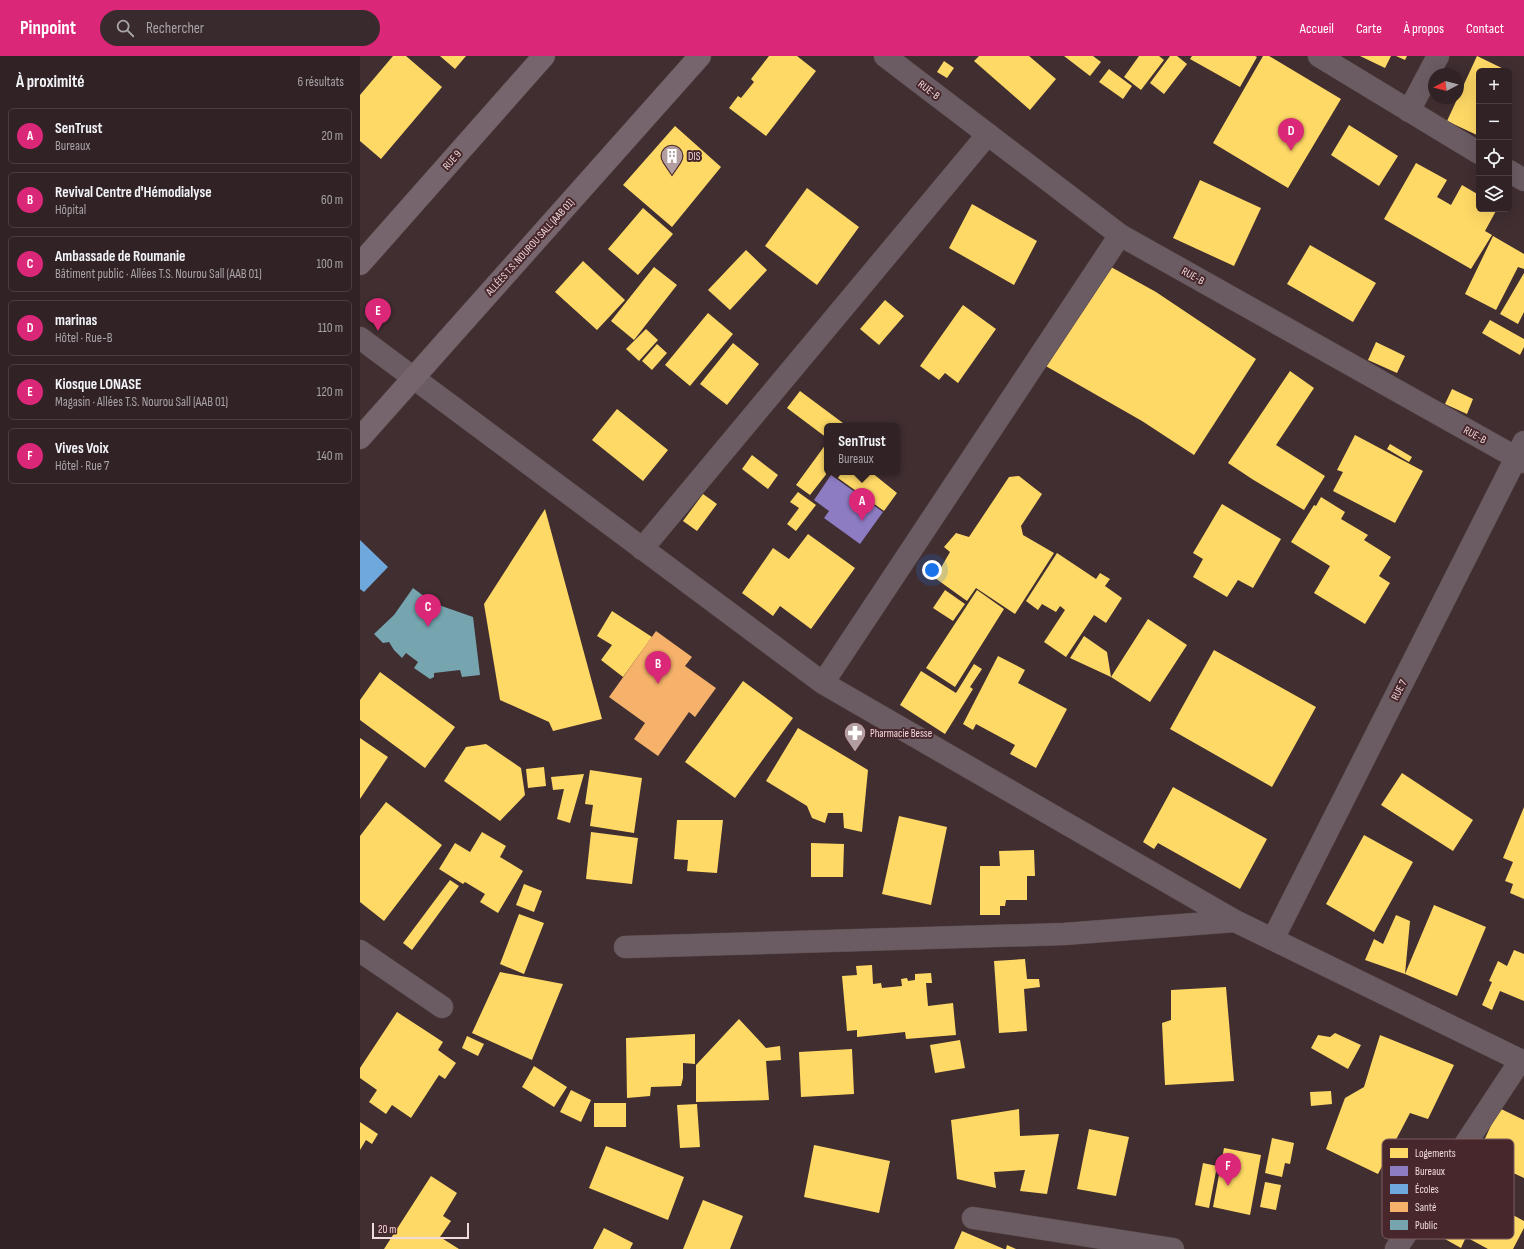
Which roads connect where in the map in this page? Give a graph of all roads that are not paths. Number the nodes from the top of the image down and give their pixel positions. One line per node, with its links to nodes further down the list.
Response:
1 (544, 56): 13 (street, RUE 9)
2 (700, 56): 15 (street, ALLÉES T.S. NOUROU SALL (AAB 01))
3 (885, 56): 6 (street, RUE-B)
4 (1319, 56): 7 (street)
5 (1438, 56): 7 (street)
6 (908, 63): 8 (street, RUE-B)
7 (1409, 111): 9 (street)
8 (988, 134): 12 (street, RUE-B); 18 (street)
9 (1476, 151)
10 (1512, 173): 11 (street)
11 (1524, 180)
12 (1120, 235): 17 (street, RUE-B); 19 (street)
13 (360, 264)
14 (360, 338): 15 (street)
15 (414, 378): 16 (street, ALLÉES T.S. NOUROU SALL (AAB 01)); 18 (street)
16 (360, 438)
17 (1521, 454): 21 (street, RUE 7)
18 (642, 549): 19 (street)
19 (823, 683): 20 (street)
20 (1235, 921): 21 (street); 22 (street)
21 (1273, 939): 25 (street)
22 (626, 947)
23 (360, 951): 24 (street)
24 (442, 1007)
25 (1522, 1062): 26 (street)
26 (1470, 1139)
27 (973, 1218): 29 (street)
28 (1403, 1239): 30 (street)
29 (1173, 1249)
30 (1396, 1249)

